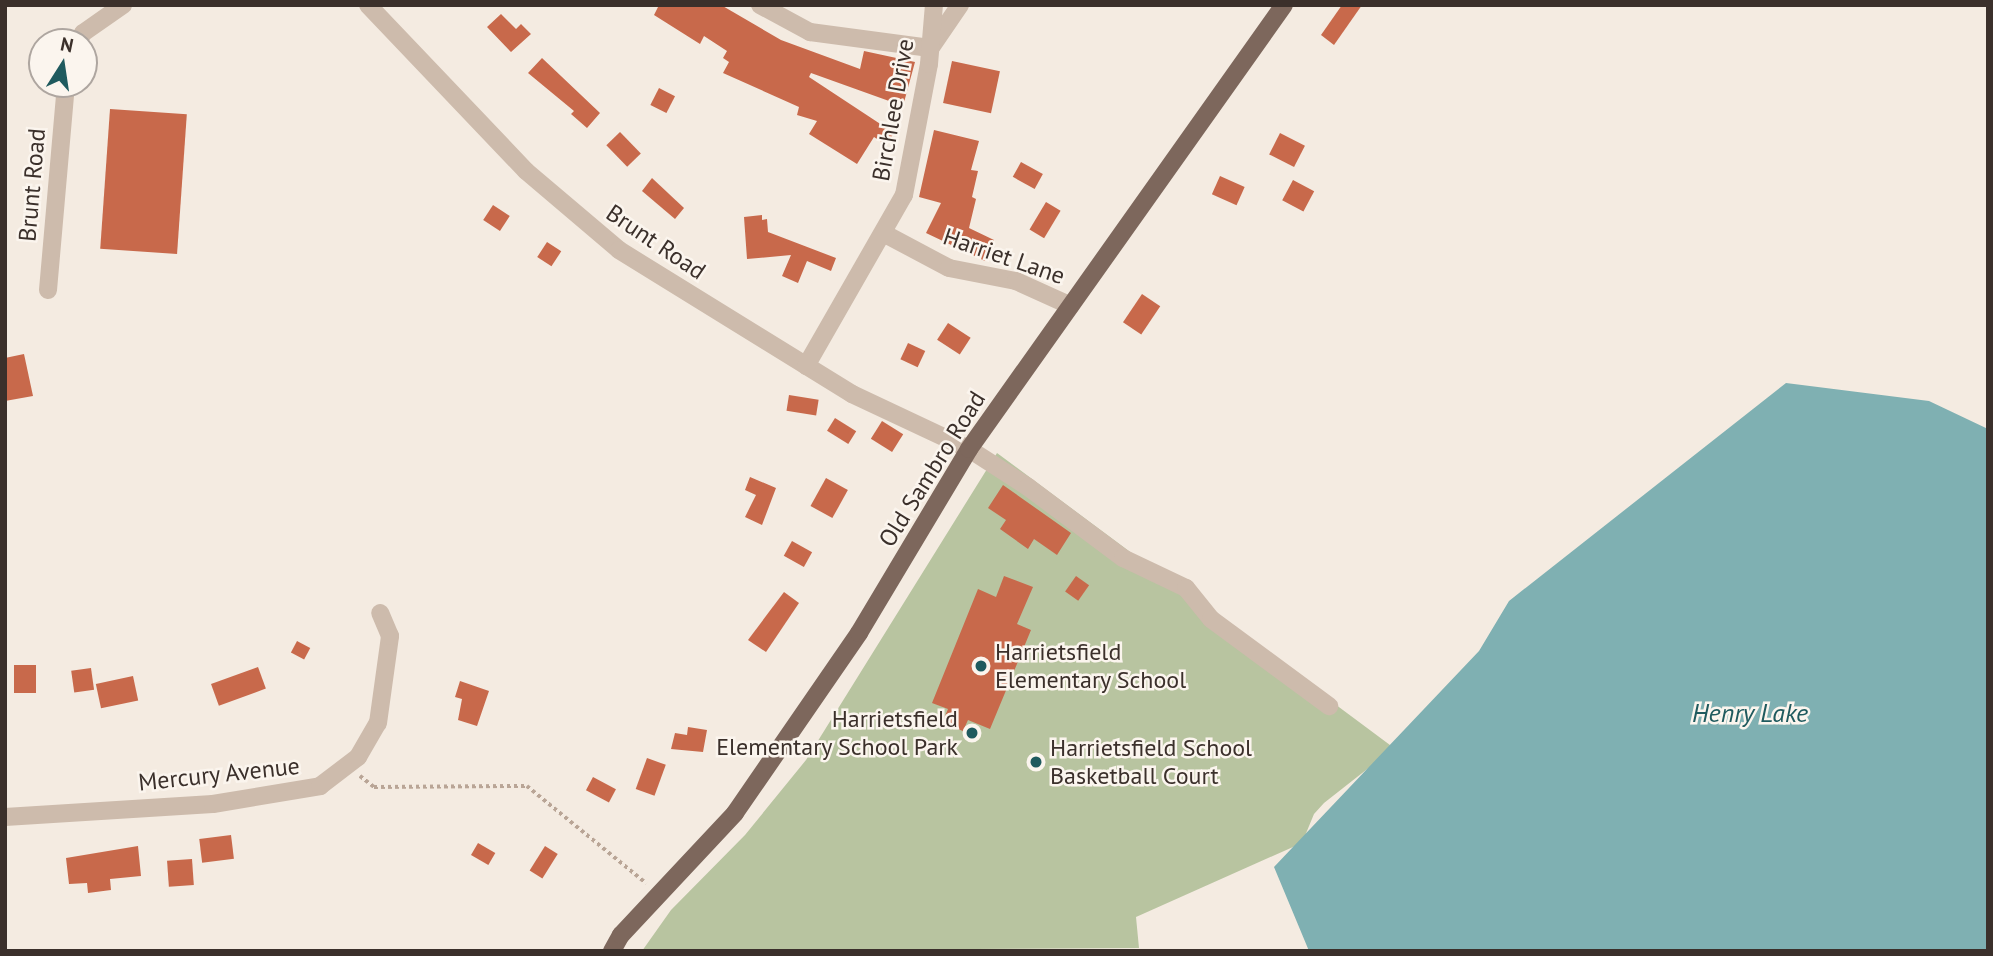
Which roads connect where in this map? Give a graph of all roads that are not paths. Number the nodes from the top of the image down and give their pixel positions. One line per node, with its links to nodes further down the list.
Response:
1 (122, 5): 7 (street)
2 (368, 5): 13 (street, Brunt Road)
3 (760, 5): 8 (street)
4 (933, 5): 8 (street, Birchlee Drive)
5 (960, 5): 8 (street)
6 (1284, 5): 12 (main road, Old Sambro Road)
7 (90, 28)
8 (930, 48): 10 (street, Birchlee Drive)
9 (65, 98): 11 (street, Brunt Road)
10 (885, 234): 12 (street, Harriet Lane); 13 (street, Birchlee Drive)
11 (48, 290)
12 (1071, 306): 14 (main road, Old Sambro Road)
13 (806, 366): 14 (street, Brunt Road)
14 (969, 449): 16 (street, Brunt Road); 18 (main road, Old Sambro Road)
15 (380, 612): 17 (street, Mercury Avenue)
16 (1329, 706)
17 (5, 817)
18 (612, 951)

